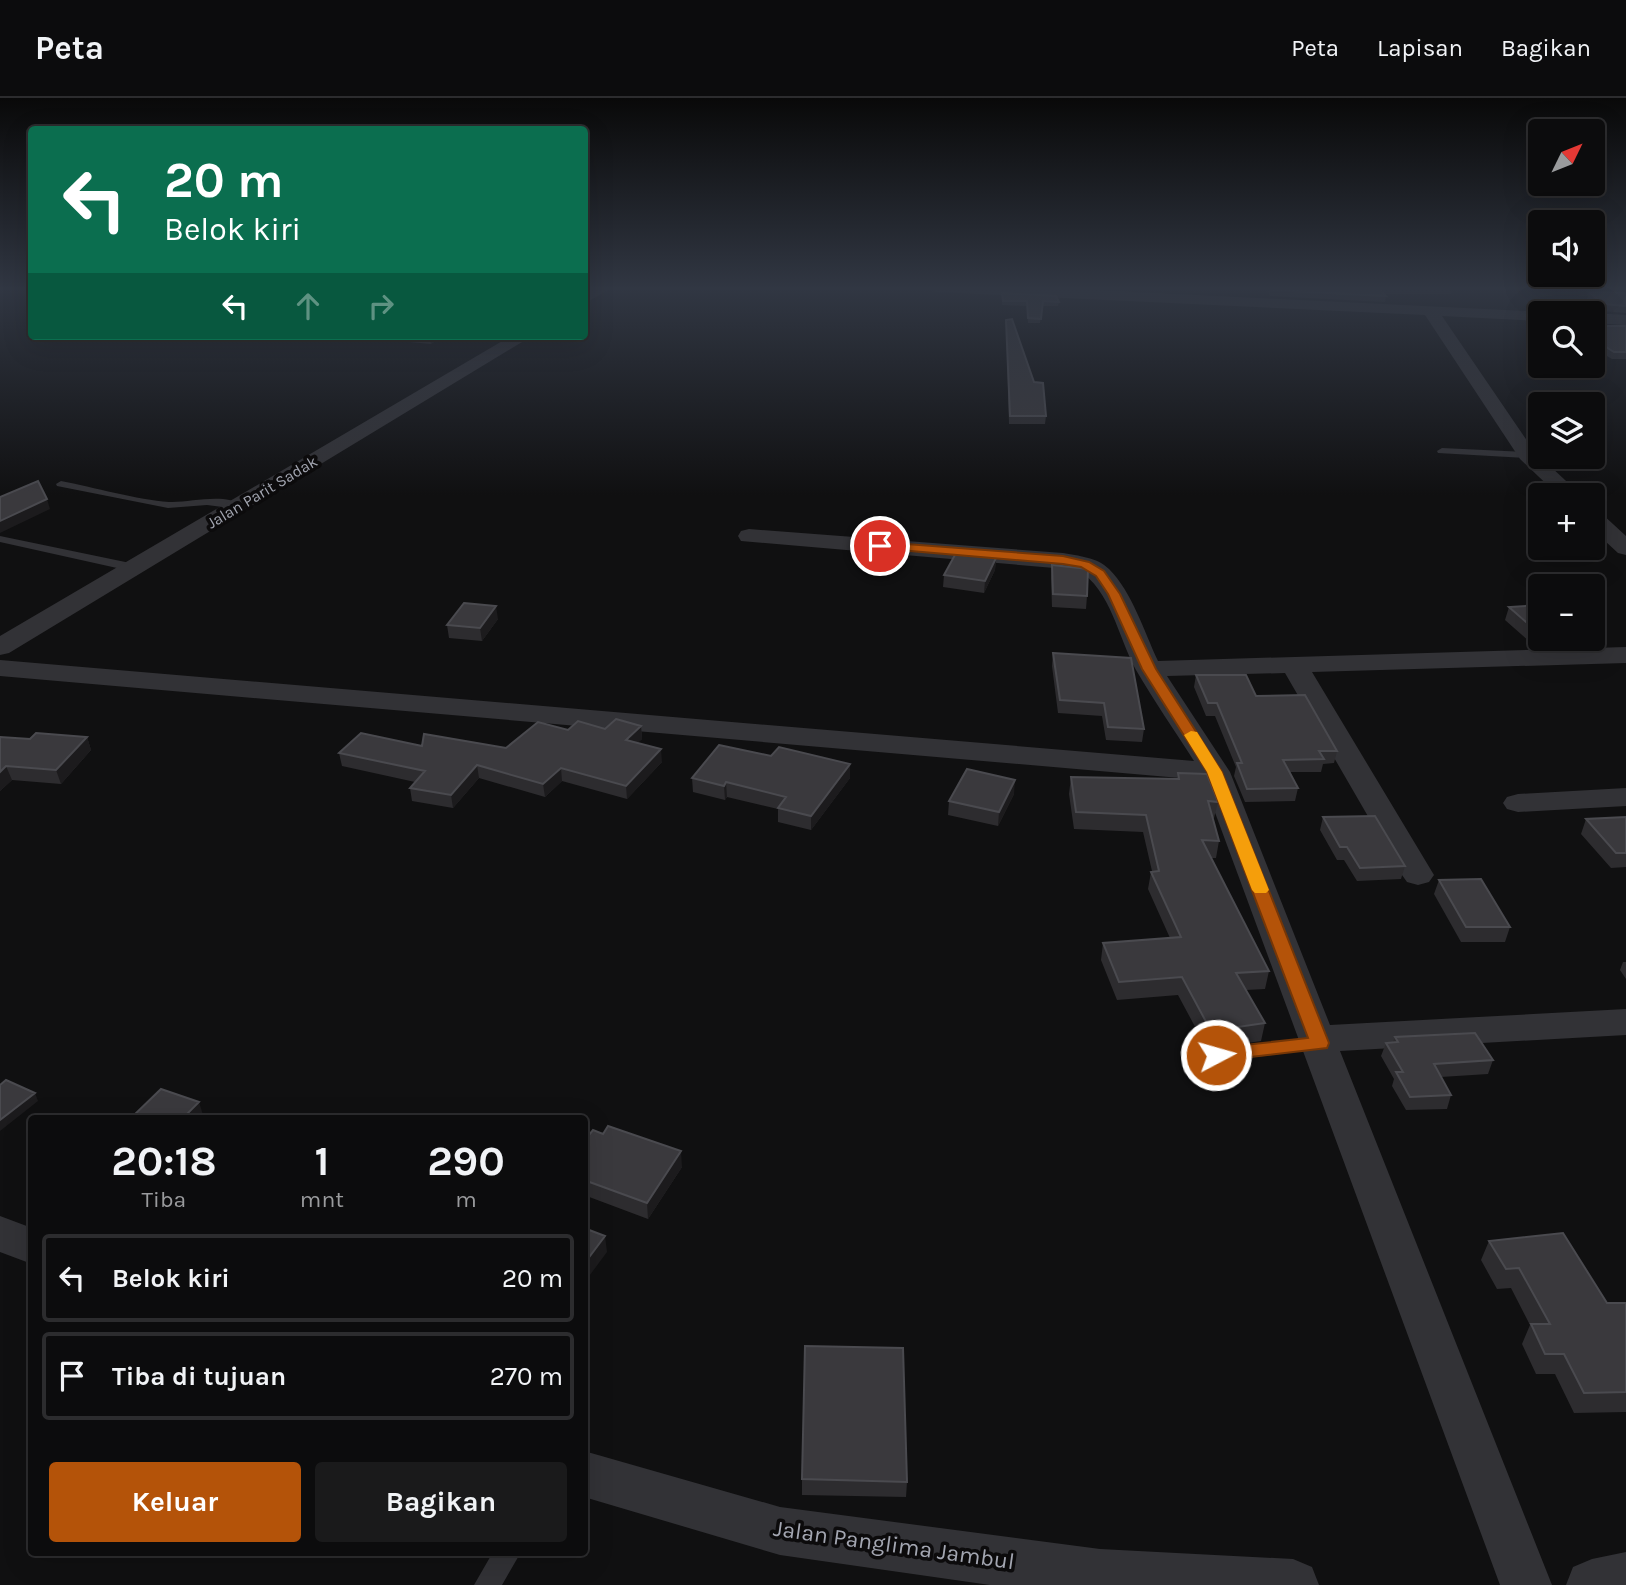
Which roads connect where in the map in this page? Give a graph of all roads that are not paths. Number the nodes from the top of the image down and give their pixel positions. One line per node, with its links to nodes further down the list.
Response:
1 (489, 356): 8 (street, Jalan Parit Sadak)
2 (1461, 356): 4 (street)
3 (1442, 451): 4 (lane)
4 (1527, 455): 5 (street)
5 (1557, 483)
6 (61, 484): 7 (lane)
7 (168, 505): 8 (lane); 8 (lane)
8 (229, 511): 13 (street, Jalan Parit Sadak)
9 (1605, 529): 12 (street)
10 (749, 536): 18 (street)
11 (0, 539): 13 (lane)
12 (1626, 548)
13 (135, 568): 14 (street, Jalan Parit Sadak)
14 (0, 647)
15 (1626, 656): 16 (street)
16 (1294, 665): 18 (street); 22 (street)
17 (0, 668): 19 (street)
18 (1149, 669): 19 (street)
19 (1214, 772): 24 (street)
20 (1626, 797): 21 (street)
21 (1518, 803)
22 (1418, 875)
23 (1626, 1022): 24 (street)
24 (1319, 1041): 25 (lane); 33 (street)
25 (1216, 1055)
26 (0, 1233): 27 (street)
27 (28, 1245)
28 (588, 1475): 32 (street, Jalan Panglima Jambul)
29 (505, 1556): 31 (lane)
30 (1626, 1578): 34 (street)
31 (487, 1585)
32 (1293, 1585)
33 (1526, 1585)
34 (1592, 1585)

